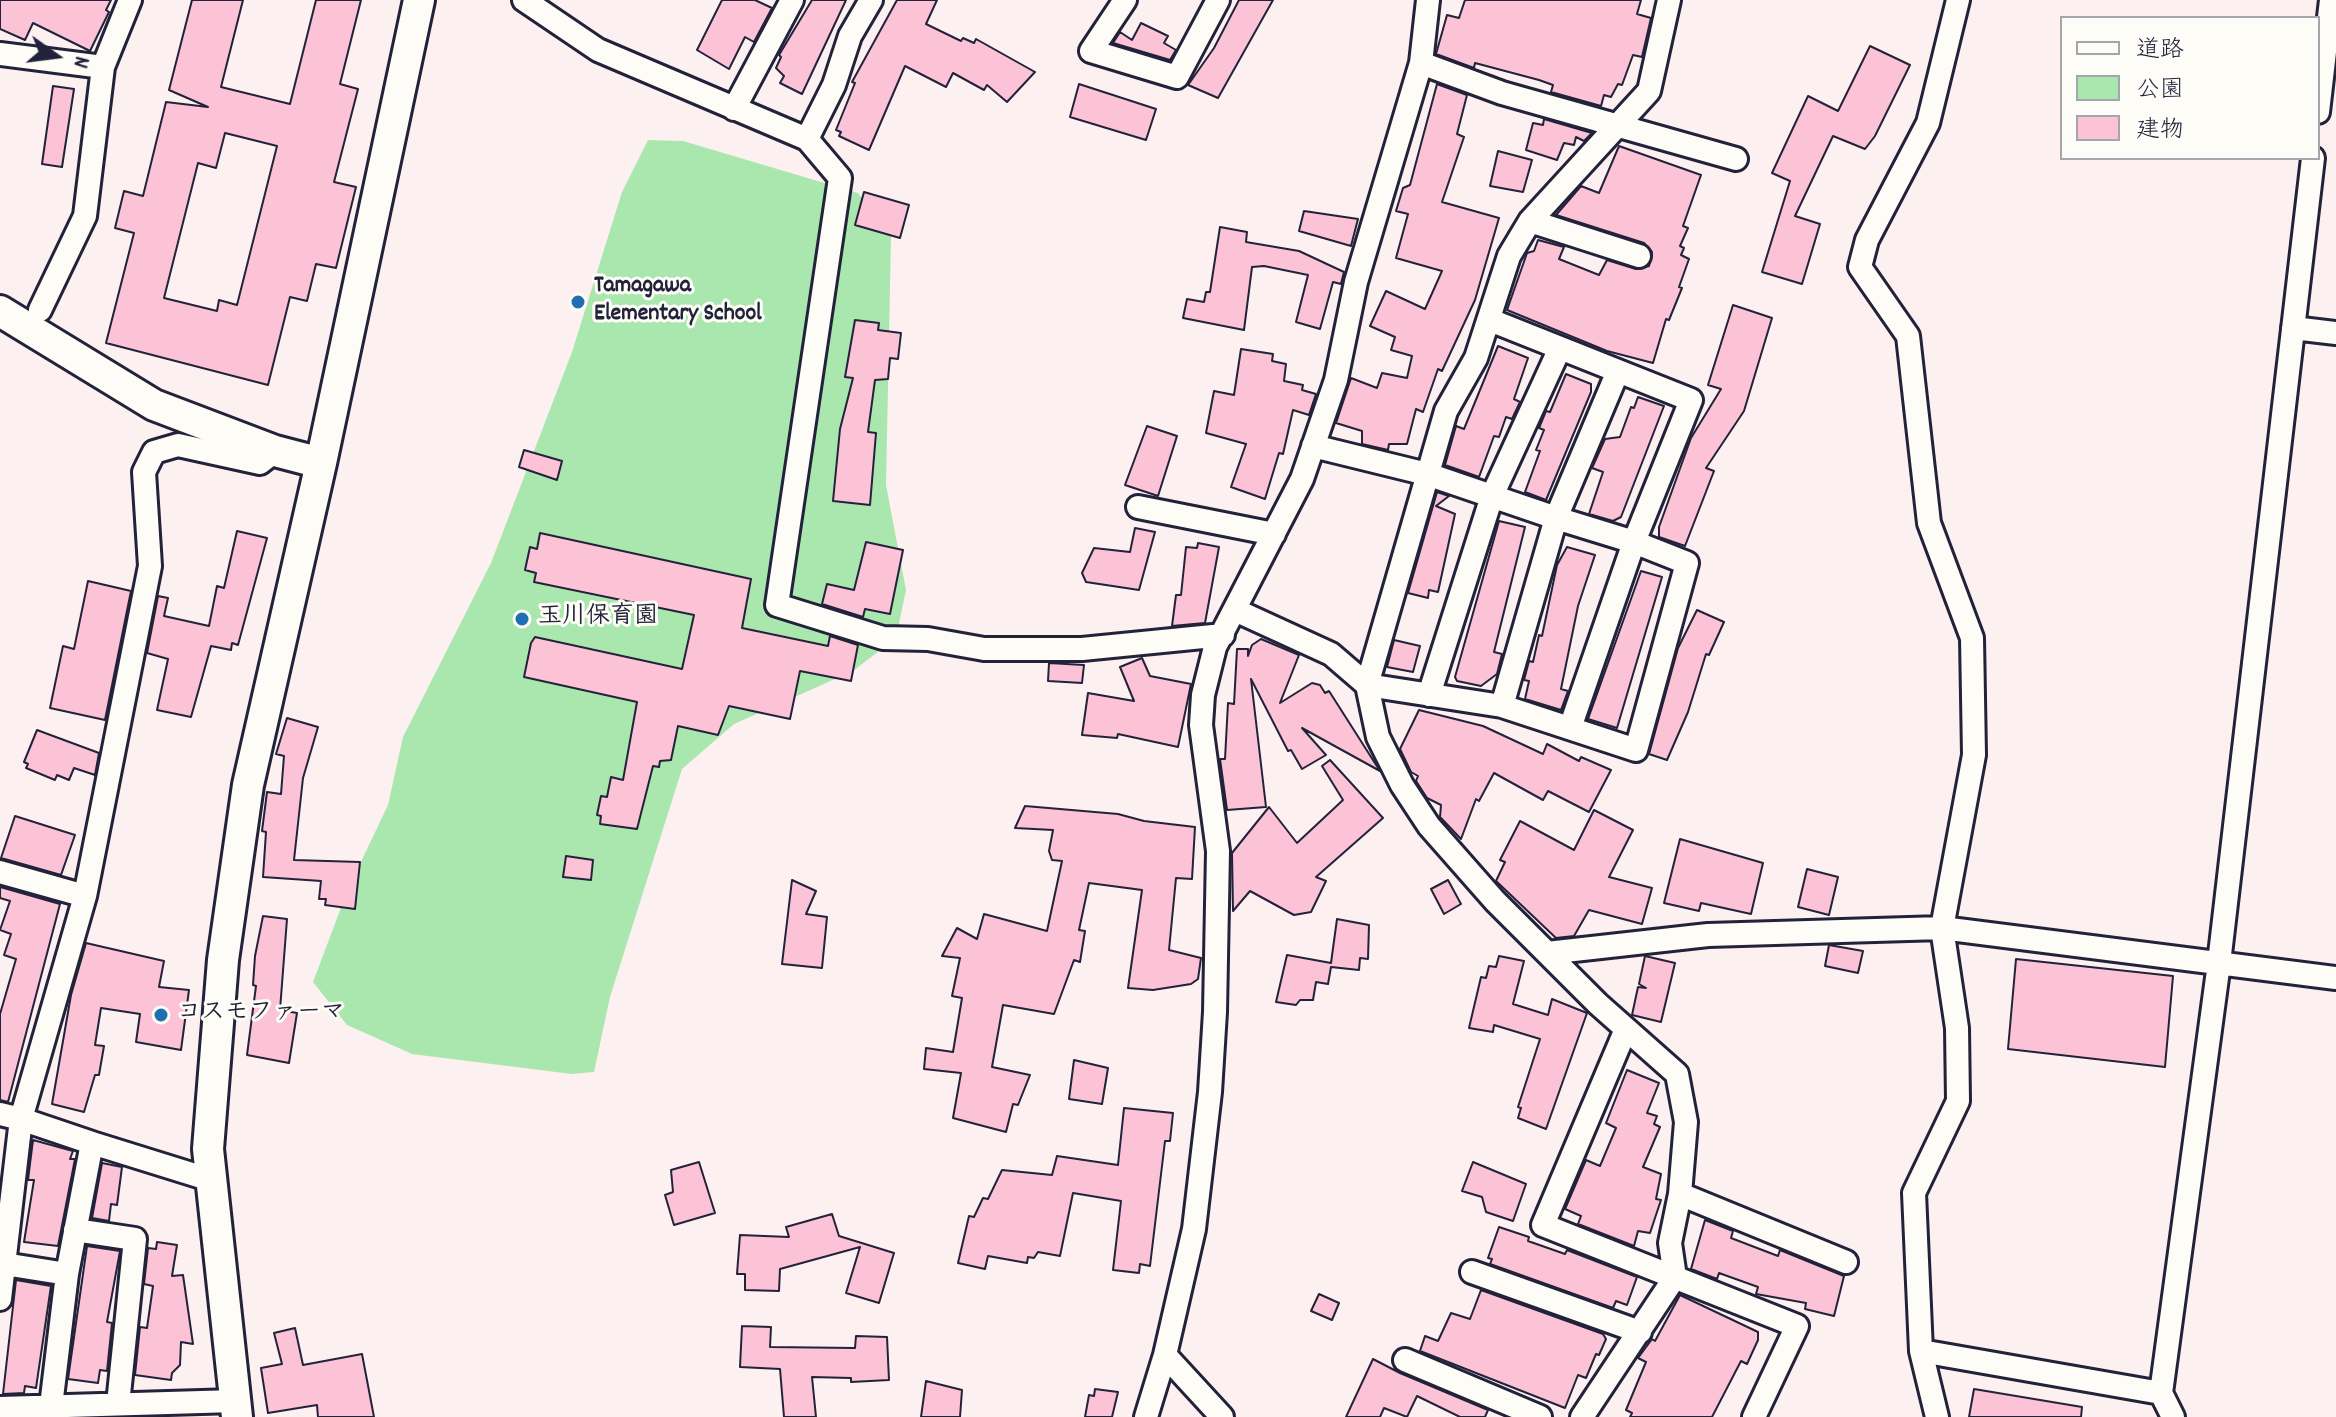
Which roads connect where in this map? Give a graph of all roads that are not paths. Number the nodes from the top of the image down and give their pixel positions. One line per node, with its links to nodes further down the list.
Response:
1 (130, 0): 14 (street)
2 (419, 0): 32 (street)
3 (524, 0): 16 (street)
4 (792, 0): 16 (street)
5 (871, 0): 18 (street)
6 (1125, 0): 7 (street)
7 (1218, 0)
8 (1428, 0): 13 (street)
9 (1669, 0): 17 (street)
10 (1958, 0): 47 (street)
11 (2331, 0): 15 (street)
12 (0, 54): 14 (street)
13 (1421, 63): 17 (street); 30 (street)
14 (103, 67): 23 (street)
15 (2320, 95)
16 (734, 109): 18 (street)
17 (1618, 125): 19 (street); 21 (street)
18 (807, 139): 40 (street)
19 (1736, 159)
20 (2313, 160): 26 (street)
21 (1530, 221): 22 (street); 25 (street)
22 (1639, 256)
23 (40, 310)
24 (0, 311): 31 (street)
25 (1490, 320): 28 (street); 33 (street)
26 (2293, 328): 27 (street); 49 (street)
27 (2336, 333)
28 (1560, 348): 29 (street); 34 (street)
29 (1618, 371): 36 (street); 38 (street)
30 (1313, 446): 33 (street); 37 (street)
31 (275, 451): 32 (street); 46 (street)
32 (321, 463): 54 (street)
33 (1427, 474): 34 (street); 41 (street)
34 (1492, 496): 36 (street); 42 (street)
35 (1138, 507): 37 (street)
36 (1556, 518): 38 (street); 43 (street)
37 (1274, 534): 39 (street)
38 (1634, 542): 44 (street); 44 (street)
39 (1235, 610): 40 (street); 41 (street)
40 (1223, 635): 65 (street)
41 (1367, 685): 42 (street); 48 (street)
42 (1429, 695): 43 (street)
43 (1502, 706): 44 (street)
44 (1570, 728)
45 (0, 872): 46 (street)
46 (85, 896): 52 (street)
47 (1942, 928): 48 (street); 49 (street); 64 (street)
48 (1547, 953): 51 (street)
49 (2219, 963): 50 (street); 67 (street)
50 (2336, 978)
51 (1626, 1029): 55 (street); 61 (street)
52 (10, 1116): 53 (street); 58 (street)
53 (92, 1143): 54 (street); 56 (street)
54 (211, 1180): 71 (street)
55 (1680, 1194): 57 (street); 61 (street)
56 (75, 1230): 60 (street); 68 (street)
57 (1846, 1262)
58 (4, 1264): 60 (street); 62 (street)
59 (1472, 1272): 63 (street)
60 (67, 1274): 69 (street)
61 (1675, 1277): 63 (street); 76 (street)
62 (0, 1299)
63 (1640, 1332): 75 (street)
64 (1921, 1351): 67 (street); 77 (street)
65 (1165, 1355): 72 (street); 73 (street)
66 (1405, 1360): 74 (street)
67 (2161, 1393): 78 (street)
68 (118, 1404): 69 (street); 71 (street)
69 (51, 1406): 70 (street)
70 (0, 1408)
71 (236, 1409)
72 (1146, 1417)
73 (1222, 1417)
74 (1540, 1417)
75 (1582, 1417)
76 (1754, 1417)
77 (1937, 1417)
78 (2173, 1417)

